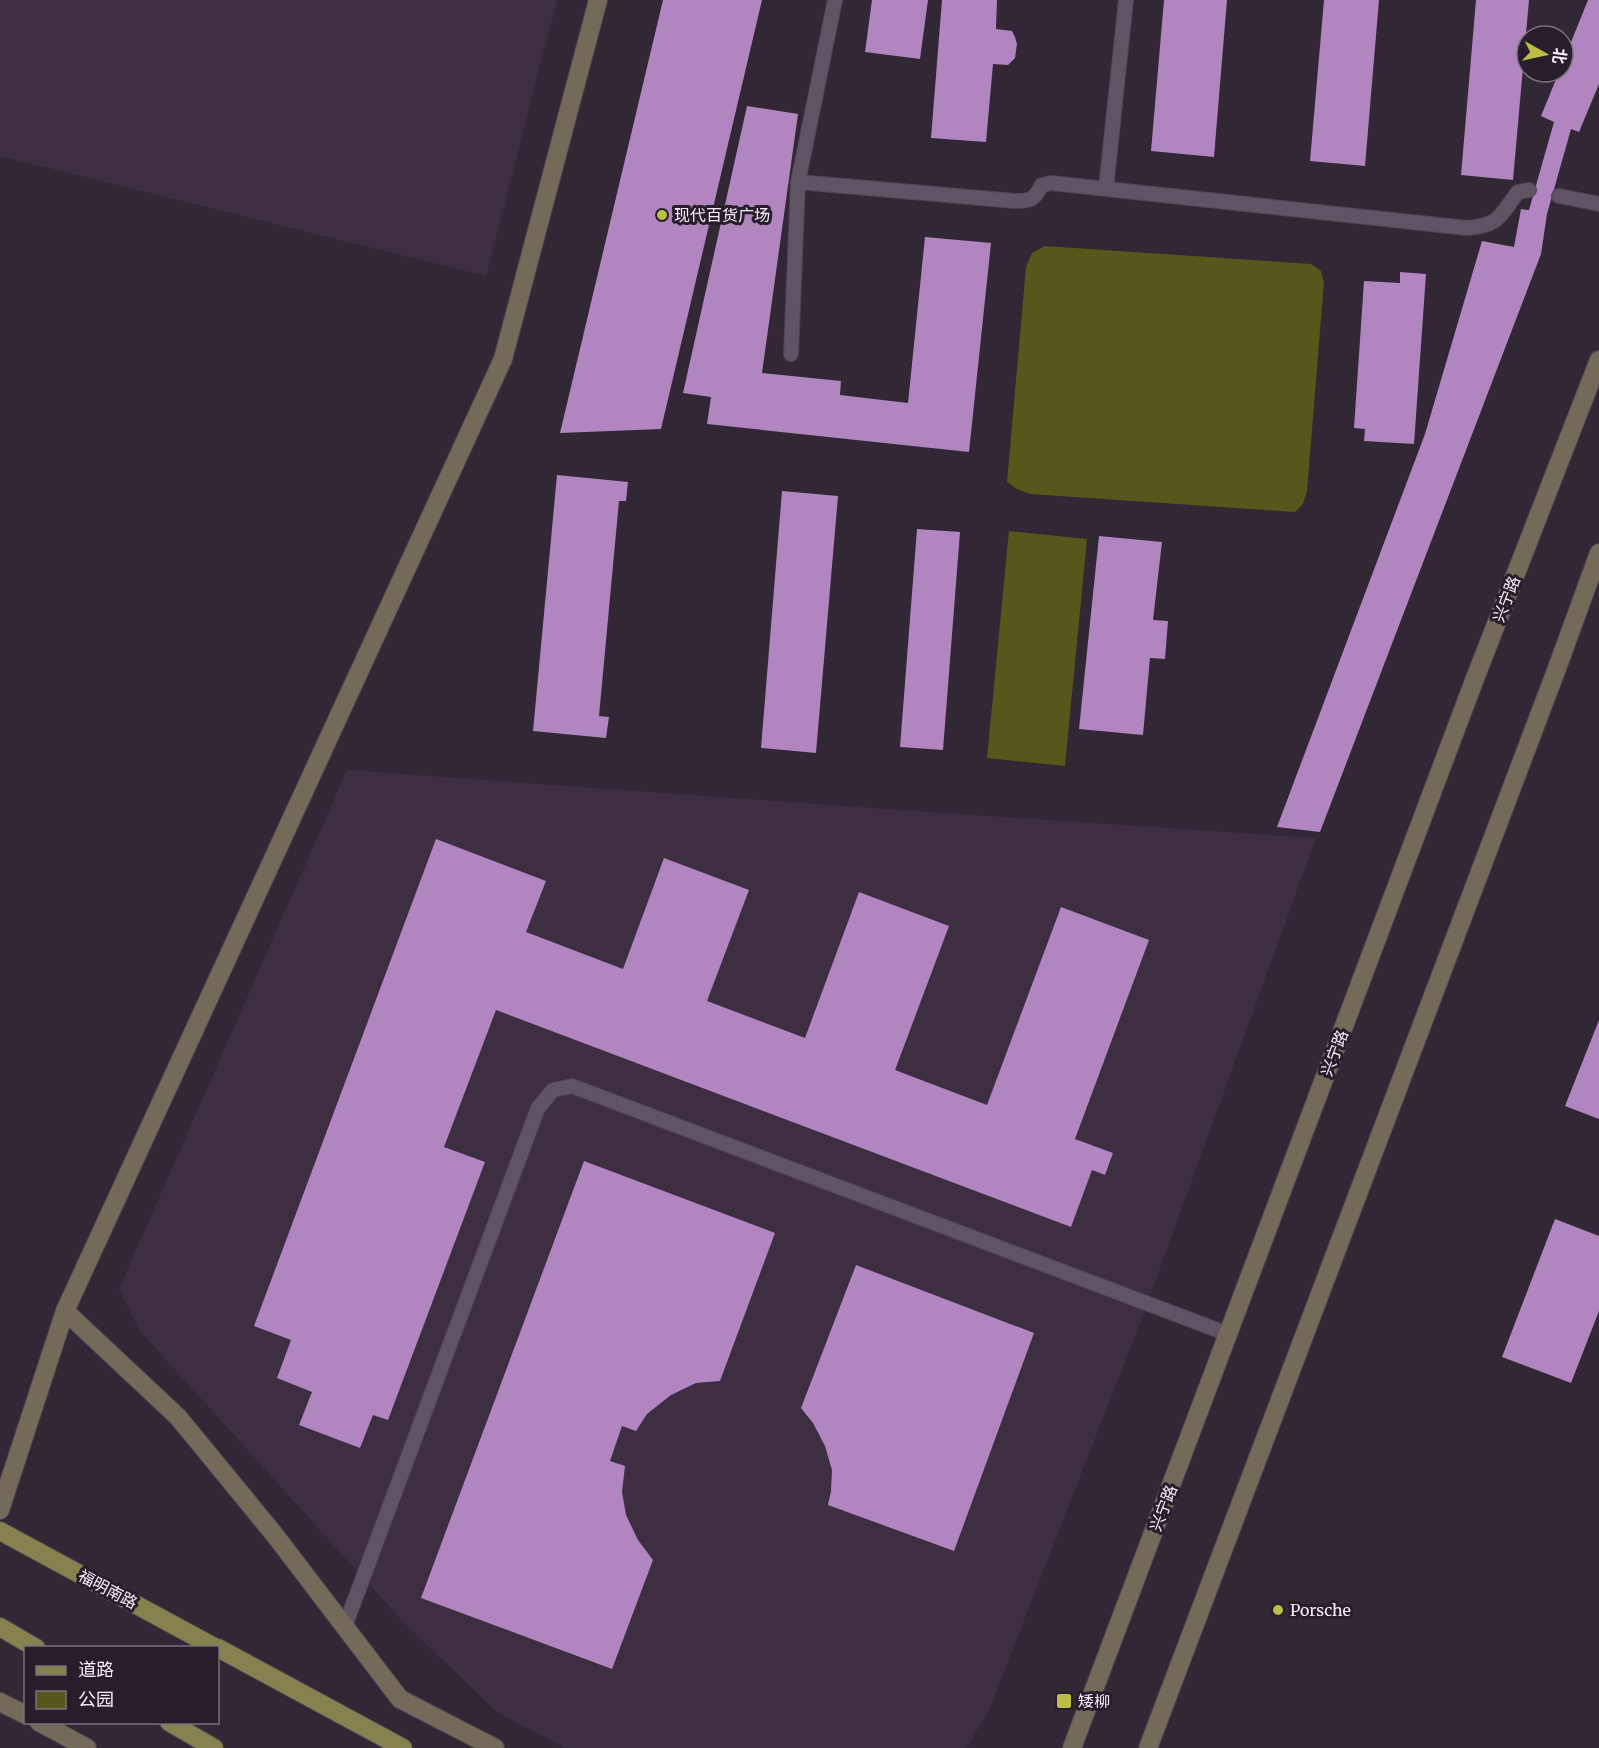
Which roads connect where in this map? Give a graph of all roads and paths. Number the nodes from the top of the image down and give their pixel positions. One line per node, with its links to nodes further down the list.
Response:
1 (598, 0): 12 (main road)
2 (835, 0): 4 (lane)
3 (1126, 0): 5 (lane)
4 (798, 182): 5 (lane); 9 (lane)
5 (1106, 188): 6 (lane)
6 (1529, 190)
7 (1559, 196): 8 (lane)
8 (1599, 204)
9 (791, 354)
10 (1599, 360): 13 (main road, 兴宁路)
11 (1599, 553): 30 (main road)
12 (65, 1311): 14 (main road); 16 (main road)
13 (1228, 1334): 16 (lane); 29 (main road, 兴宁路)
14 (0, 1510)
15 (0, 1531): 19 (main road, 福明南路)
16 (345, 1626): 28 (main road)
17 (0, 1628): 18 (main road)
18 (34, 1646)
19 (213, 1646)
20 (219, 1649): 27 (main road, 福明南路)
21 (0, 1702): 22 (main road)
22 (24, 1714)
23 (43, 1724): 25 (main road)
24 (172, 1724): 26 (main road)
25 (87, 1748)
26 (214, 1748)
27 (403, 1748)
28 (495, 1748)
29 (1072, 1748)
30 (1148, 1748)

